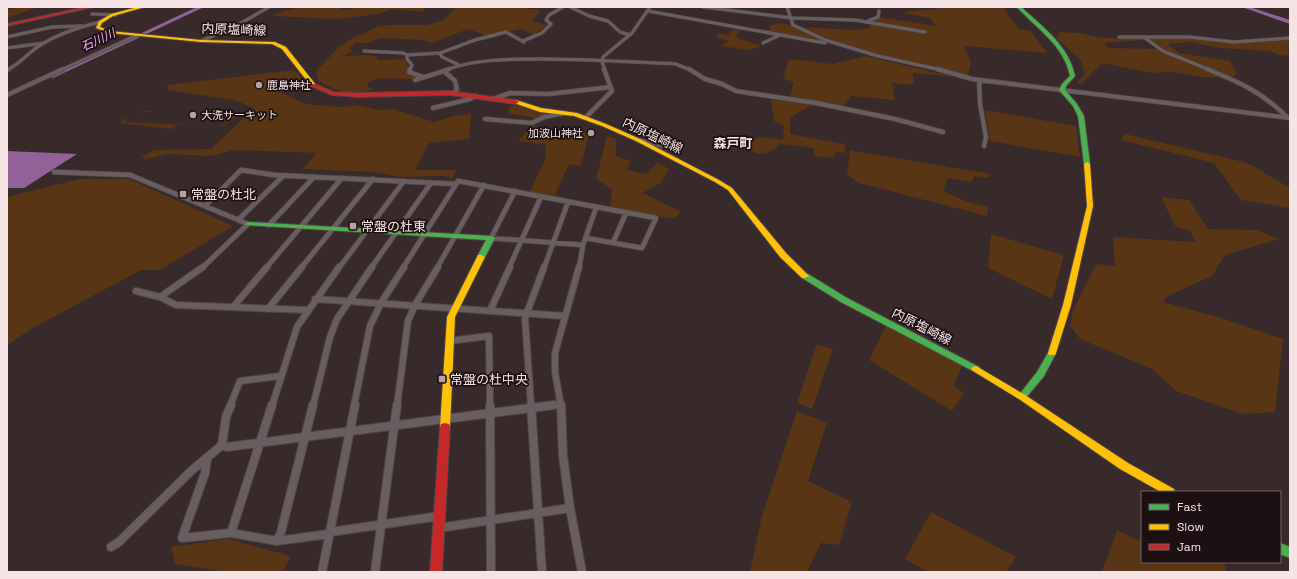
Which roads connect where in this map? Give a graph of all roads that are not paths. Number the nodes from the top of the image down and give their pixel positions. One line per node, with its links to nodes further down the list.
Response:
1 (143, 7): 12 (main road)
2 (269, 7): 26 (street)
3 (562, 7): 32 (street)
4 (570, 7): 20 (street)
5 (650, 7): 10 (street)
6 (702, 7): 13 (street)
7 (787, 7): 13 (street)
8 (1019, 7): 42 (main road)
9 (92, 11): 12 (street); 16 (main road)
10 (648, 11): 20 (street); 21 (street)
11 (879, 11): 14 (street)
12 (116, 14): 15 (main road)
13 (789, 17): 14 (street); 27 (street)
14 (855, 20): 18 (street)
15 (100, 22): 17 (street); 19 (main road, 内原塩崎線)
16 (7, 25)
17 (85, 26): 22 (street); 28 (street)
18 (925, 32)
19 (139, 35): 26 (main road, 内原塩崎線); 44 (street)
20 (630, 35): 34 (street)
21 (779, 36): 27 (street); 29 (street)
22 (7, 37)
23 (1119, 37): 24 (street)
24 (1145, 38): 25 (street); 51 (street)
25 (1290, 38)
26 (201, 41): 43 (main road, 内原塩崎線)
27 (830, 42): 40 (street)
28 (44, 43): 30 (street); 36 (street)
29 (763, 43)
30 (7, 48)
31 (364, 51): 33 (street)
32 (440, 53): 33 (street); 35 (street)
33 (407, 55): 38 (street)
34 (602, 62): 35 (street); 41 (street); 53 (street)
35 (458, 64): 37 (street)
36 (7, 70)
37 (444, 71): 38 (street); 43 (street)
38 (423, 77): 39 (street)
39 (415, 80)
40 (979, 80): 42 (street); 55 (street)
41 (611, 87): 46 (street); 50 (street)
42 (1062, 90): 51 (street); 102 (main road)
43 (454, 93): 45 (main road, 内原塩崎線)
44 (7, 95)
45 (472, 97): 46 (main road, 内原塩崎線); 47 (street); 48 (street)
46 (496, 98): 49 (main road, 内原塩崎線)
47 (472, 104)
48 (433, 108)
49 (566, 113): 50 (main road, 内原塩崎線); 52 (street)
50 (586, 117): 54 (main road, 内原塩崎線)
51 (1289, 118)
52 (485, 119)
53 (943, 132)
54 (638, 140): 56 (street); 102 (main road, 内原塩崎線)
55 (984, 146)
56 (674, 148)
57 (54, 172): 69 (street)
58 (283, 176): 59 (street); 69 (street); 72 (street)
59 (314, 177): 60 (street); 74 (street)
60 (342, 178): 61 (street); 75 (street)
61 (373, 179): 62 (street); 76 (street)
62 (404, 181): 63 (street); 77 (street)
63 (431, 183): 64 (street); 78 (street)
64 (456, 184): 65 (street); 79 (street)
65 (484, 185): 66 (street); 80 (street)
66 (515, 191): 67 (street); 81 (street)
67 (541, 197): 68 (street); 83 (street)
68 (568, 202): 70 (street); 84 (street)
69 (206, 206): 72 (street)
70 (596, 208): 71 (street); 82 (street)
71 (626, 213): 85 (street); 85 (street)
72 (238, 220): 73 (street)
73 (248, 224): 74 (main road); 88 (street)
74 (269, 225): 75 (main road)
75 (300, 227): 76 (main road); 93 (street)
76 (334, 229): 77 (main road); 95 (street)
77 (366, 231): 78 (main road); 89 (street)
78 (396, 233): 79 (main road); 90 (street)
79 (424, 234): 80 (main road); 91 (street)
80 (456, 236): 81 (main road); 92 (street)
81 (491, 238): 83 (street); 94 (main road)
82 (586, 238): 85 (street); 86 (street)
83 (523, 240): 84 (street); 97 (street)
84 (552, 243): 86 (street); 98 (street)
85 (613, 243)
86 (583, 245): 99 (street)
87 (136, 291): 88 (street)
88 (160, 297): 93 (street)
89 (315, 299): 90 (street); 96 (street)
90 (348, 301): 91 (street); 109 (street)
91 (381, 303): 92 (street); 108 (street)
92 (415, 305): 94 (street); 107 (street)
93 (233, 307): 95 (street)
94 (455, 308): 97 (street); 100 (main road)
95 (268, 309): 96 (street)
96 (307, 310): 101 (street)
97 (490, 311): 98 (street)
98 (526, 313): 99 (street); 104 (street)
99 (565, 316): 103 (street)
100 (449, 341): 105 (street); 106 (main road)
101 (281, 376): 110 (street); 111 (street)
102 (1022, 397): 113 (main road, 内原塩崎線)
103 (560, 404): 104 (street); 114 (street)
104 (532, 407): 105 (street); 115 (street)
105 (490, 413): 106 (street); 117 (street)
106 (445, 419): 107 (street); 116 (main road)
107 (394, 425): 108 (street); 118 (street)
108 (350, 431): 109 (street); 121 (street)
109 (305, 437): 110 (street); 122 (street)
110 (260, 443): 111 (street); 120 (street)
111 (222, 445): 112 (street)
112 (207, 459): 120 (street); 123 (street)
113 (1168, 491)
114 (570, 508): 115 (street); 131 (street)
115 (539, 512): 117 (street); 130 (street)
116 (440, 516): 118 (street); 119 (main road)
117 (491, 520): 119 (street); 129 (street)
118 (381, 525): 121 (street); 127 (street)
119 (439, 528): 128 (main road)
120 (232, 533): 122 (street)
121 (330, 533): 122 (street); 126 (street)
122 (277, 541)
123 (111, 547)
124 (1281, 549): 125 (main road)
125 (1290, 554)
126 (322, 572)
127 (375, 572)
128 (436, 572)
129 (491, 572)
130 (542, 572)
131 (582, 572)

